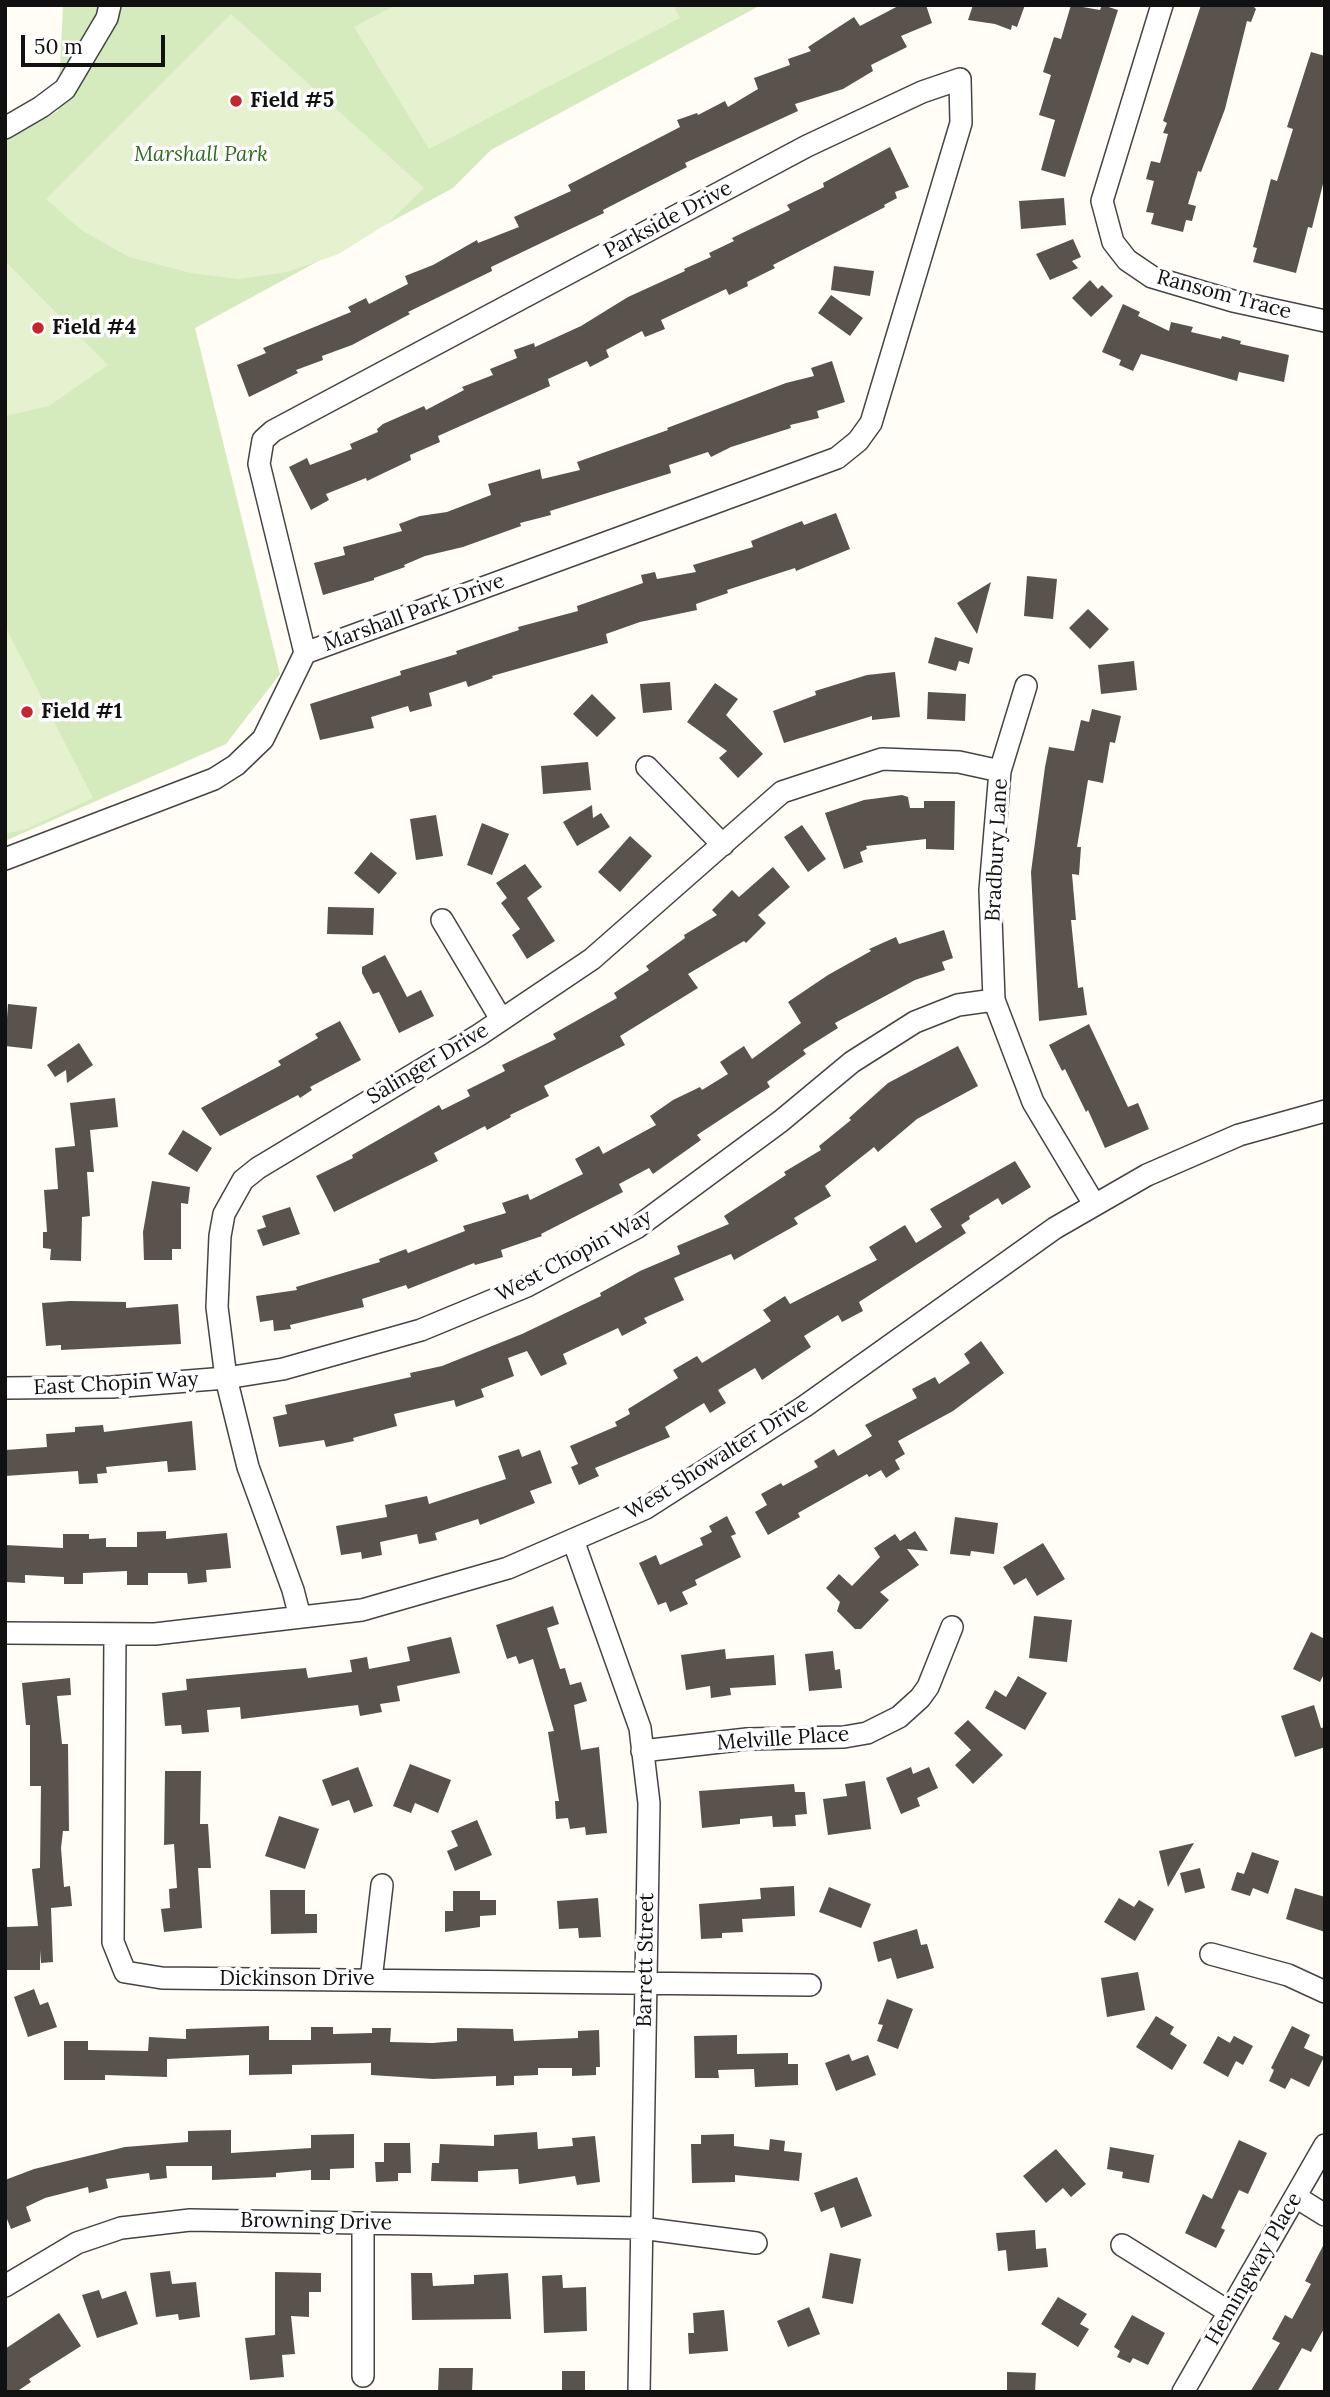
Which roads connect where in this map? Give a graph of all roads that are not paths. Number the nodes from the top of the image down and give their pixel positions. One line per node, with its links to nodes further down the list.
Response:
1 (110, 5): 3 (street)
2 (1162, 5): 4 (street, Ransom Trace)
3 (5, 128)
4 (1324, 317)
5 (872, 423): 6 (street, Marshall Park Drive); 6 (street, Parkside Drive)
6 (305, 653): 11 (street, Marshall Park Drive)
7 (1026, 686): 9 (street, Bradbury Lane)
8 (647, 767): 10 (street)
9 (1000, 771): 10 (street, Salinger Drive); 13 (street, Bradbury Lane)
10 (723, 845): 14 (street, Salinger Drive)
11 (5, 859)
12 (442, 920): 14 (street)
13 (994, 1000): 16 (street, Bradbury Lane); 17 (street, West Chopin Way)
14 (501, 1019): 17 (street, Salinger Drive)
15 (1325, 1111): 16 (street, West Showalter Drive)
16 (1094, 1205): 19 (street, West Showalter Drive)
17 (226, 1378): 18 (street, East Chopin Way); 20 (street, Salinger Drive)
18 (5, 1388)
19 (573, 1539): 20 (street, West Showalter Drive); 24 (street, Barrett Street)
20 (300, 1617): 23 (street, West Showalter Drive)
21 (952, 1627): 24 (street, Melville Place)
22 (5, 1633): 23 (street, West Showalter Drive)
23 (114, 1634): 27 (street, Dickinson Drive)
24 (642, 1751): 28 (street, Barrett Street)
25 (382, 1885): 27 (street)
26 (1211, 1954): 30 (street)
27 (371, 1980): 28 (street, Dickinson Drive)
28 (645, 1981): 29 (street, Dickinson Drive); 35 (street, Barrett Street)
29 (810, 1986)
30 (1325, 1992)
31 (1325, 2145): 32 (street, Hemingway Place)
32 (1296, 2197): 33 (street); 39 (street, Hemingway Place)
33 (1325, 2215)
34 (363, 2223): 35 (street, Browning Drive); 38 (street, Browning Drive); 40 (street)
35 (641, 2228): 36 (street, Browning Drive); 41 (street, Barrett Street)
36 (756, 2243)
37 (1122, 2245): 39 (street)
38 (5, 2287)
39 (1229, 2312): 42 (street, Hemingway Place)
40 (363, 2376)
41 (639, 2392)
42 (1183, 2392)

